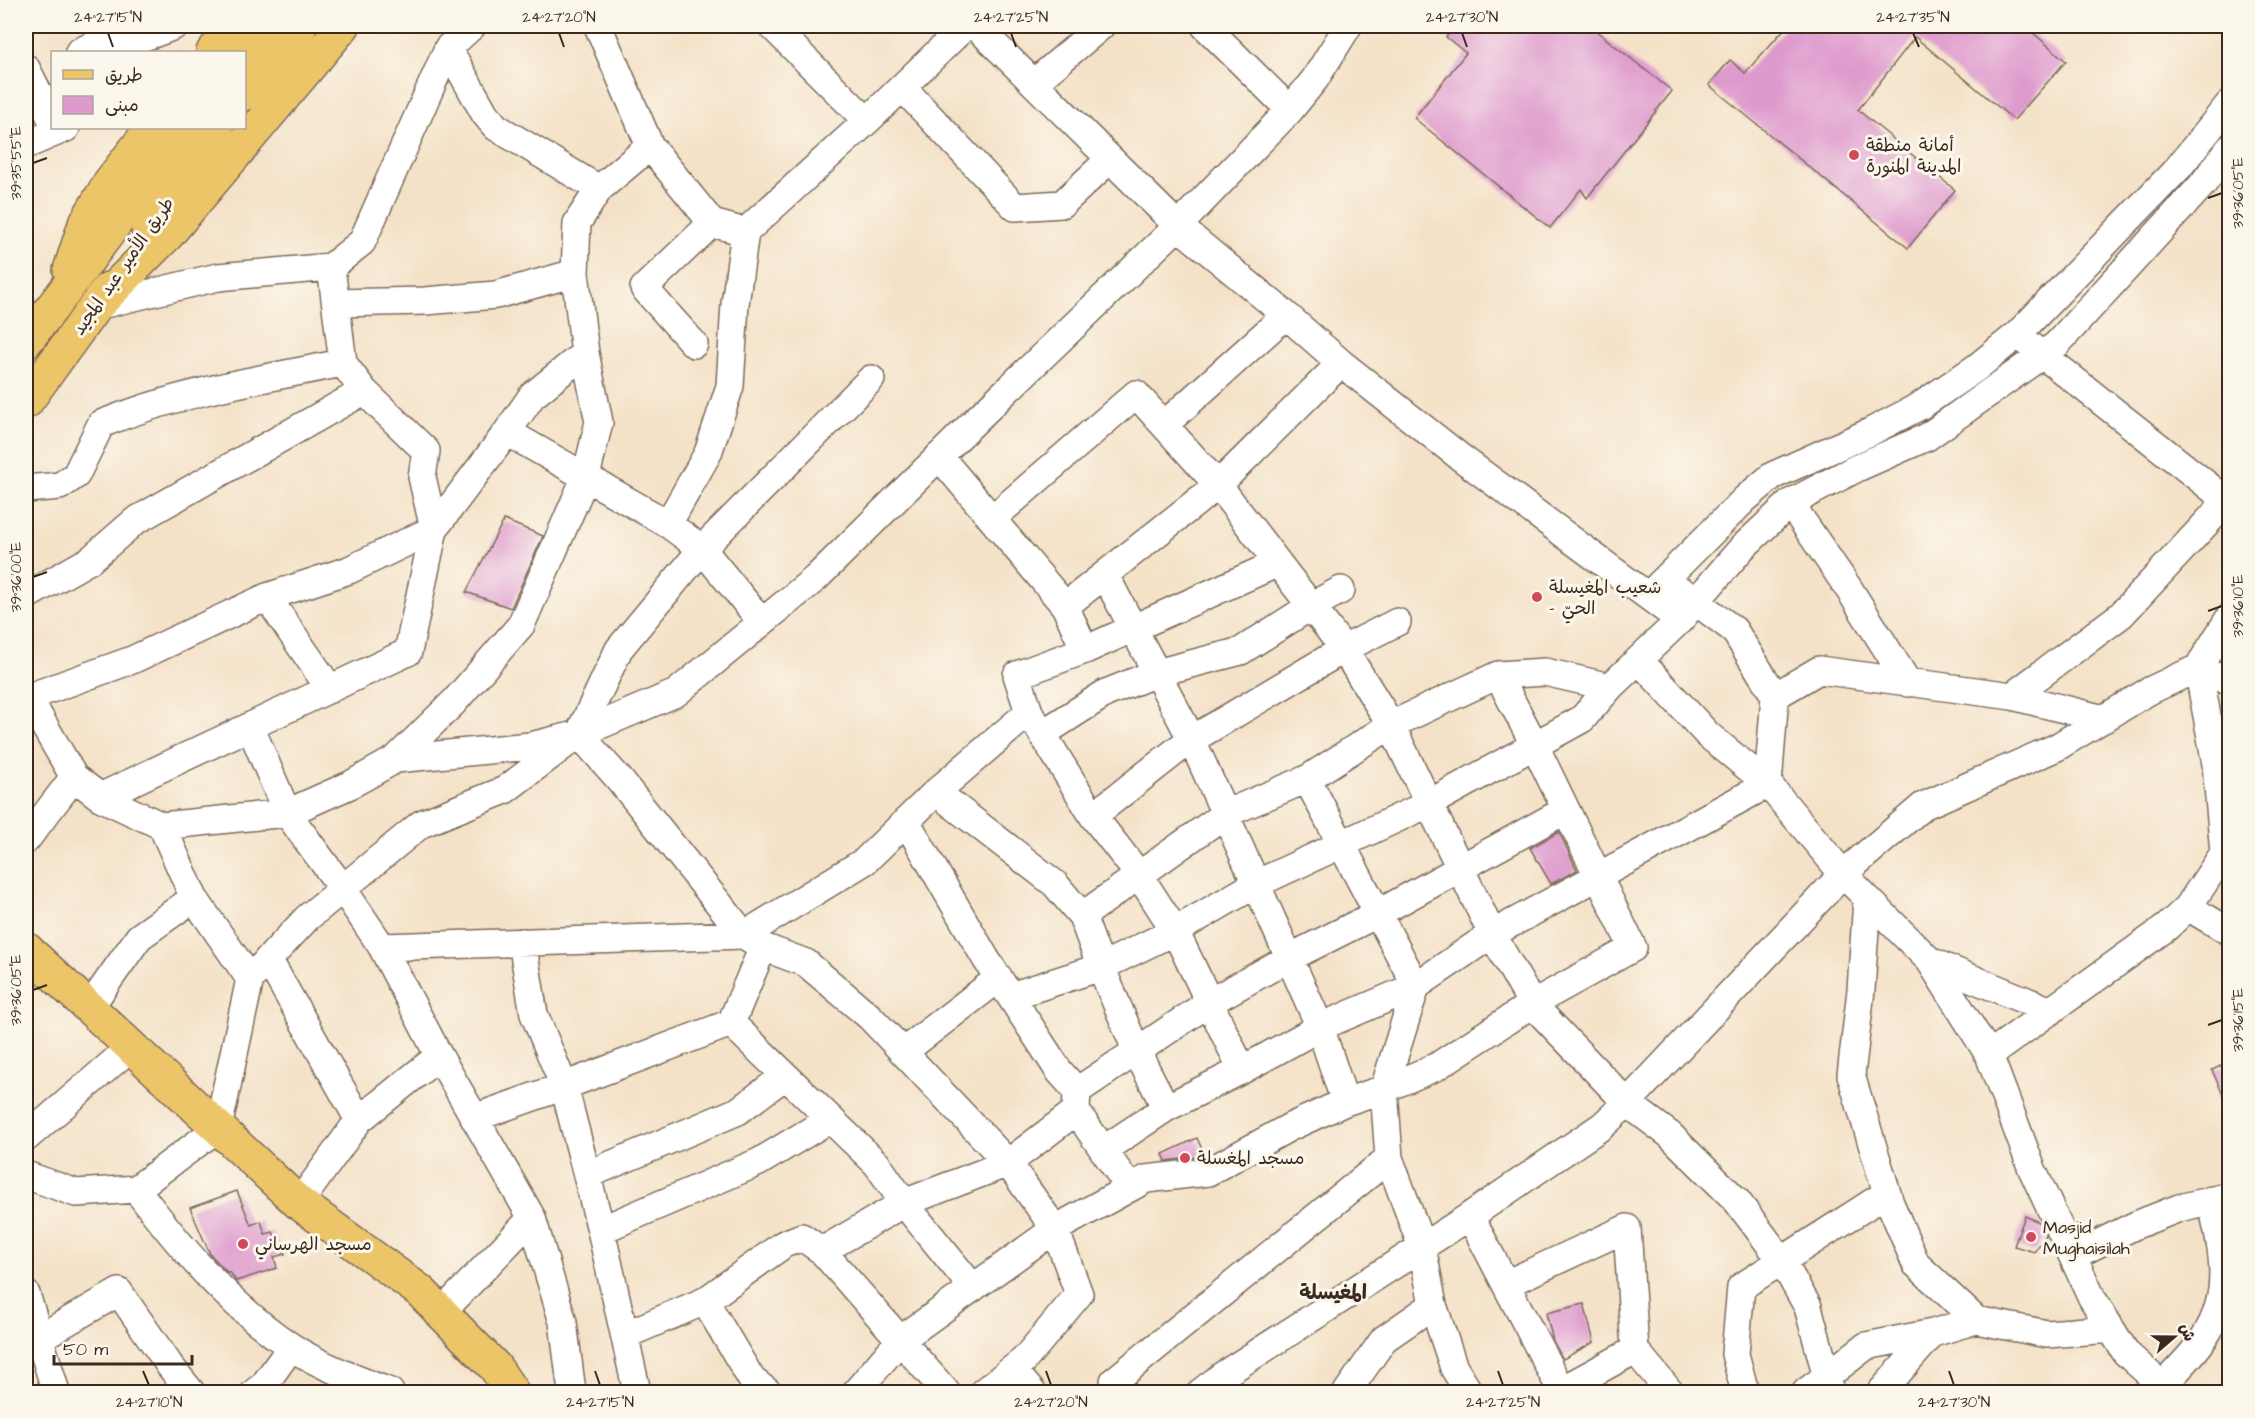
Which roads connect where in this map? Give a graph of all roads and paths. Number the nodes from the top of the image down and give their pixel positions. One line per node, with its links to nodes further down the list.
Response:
1 (174, 26): 12 (street)
2 (300, 26): 13 (main road)
3 (343, 26): 43 (main road)
4 (472, 26): 14 (street)
5 (598, 26): 30 (street)
6 (772, 26): 24 (street)
7 (965, 26): 20 (street)
8 (976, 26): 19 (street)
9 (1101, 26): 19 (street)
10 (1205, 26): 23 (street)
11 (1348, 26): 23 (street)
12 (104, 32): 15 (street)
13 (251, 43): 16 (main road); 18 (main road)
14 (448, 48): 35 (street); 39 (street)
15 (80, 51)
16 (217, 51)
17 (36, 70): 22 (street)
18 (246, 79)
19 (1034, 83): 32 (street)
20 (902, 87): 24 (street); 32 (street)
21 (2229, 103): 33 (street)
22 (51, 108)
23 (1290, 110): 37 (street)
24 (867, 122): 38 (street)
25 (53, 129): 29 (street)
26 (151, 129): 41 (main road)
27 (185, 129): 41 (main road, طريق الأمير عبد المجيد)
28 (216, 129): 43 (main road, طريق الأمير عبد المجيد)
29 (26, 145)
30 (651, 146): 35 (street); 36 (street)
31 (2229, 148): 34 (street)
32 (1110, 159): 37 (street)
33 (2178, 168): 34 (street); 45 (street)
34 (2202, 185): 49 (street)
35 (599, 189): 40 (street)
36 (712, 223): 38 (street); 47 (street)
37 (1178, 226): 44 (street); 57 (street)
38 (745, 232): 64 (street)
39 (332, 267): 42 (street); 43 (street)
40 (575, 273): 42 (street); 48 (street)
41 (61, 296): 46 (main road, طريق الأمير عبد المجيد)
42 (336, 303): 50 (street)
43 (96, 306): 54 (main road, طريق الأمير عبد المجيد)
44 (1286, 315): 51 (street); 55 (street)
45 (2018, 334): 49 (street); 69 (street)
46 (26, 341)
47 (694, 344)
48 (585, 353): 56 (street); 58 (street)
49 (2041, 356): 61 (street); 62 (street)
50 (344, 363): 53 (street); 60 (street)
51 (1341, 363): 59 (street); 69 (street)
52 (871, 379): 66 (street)
53 (364, 391): 65 (street); 71 (street)
54 (26, 402)
55 (1164, 424): 59 (street); 63 (street)
56 (507, 432): 58 (street); 65 (street)
57 (939, 456): 63 (street); 77 (street)
58 (586, 476): 64 (street); 100 (street)
59 (1218, 485): 67 (street); 68 (street)
60 (26, 489)
61 (2228, 502): 92 (street)
62 (1790, 503): 75 (street); 87 (street)
63 (993, 518): 73 (street)
64 (668, 524): 66 (street)
65 (434, 529): 72 (street); 89 (street)
66 (702, 549): 77 (street); 97 (street)
67 (1278, 563): 74 (street); 79 (street)
68 (1105, 575): 73 (street); 79 (street)
69 (1656, 588): 75 (street)
70 (1341, 590): 74 (street)
71 (26, 596)
72 (267, 597): 89 (street); 90 (street)
73 (1065, 606): 81 (street)
74 (1311, 606): 80 (street); 84 (street)
75 (1688, 610): 82 (street); 91 (street)
76 (2229, 617): 83 (street)
77 (761, 621): 97 (street)
78 (1397, 622): 80 (street)
79 (1135, 628): 81 (street); 84 (street)
80 (1344, 649): 95 (street); 98 (street)
81 (1084, 650): 94 (street)
82 (1639, 660): 88 (street); 104 (street)
83 (2198, 668): 86 (street); 93 (street); 101 (street)
84 (1156, 673): 94 (street); 98 (street)
85 (1498, 675): 88 (street); 95 (street); 99 (street)
86 (2229, 682)
87 (1908, 683): 91 (street); 92 (street)
88 (1610, 687): 99 (street)
89 (330, 689): 96 (street)
90 (26, 696): 102 (street)
91 (1775, 696): 104 (street)
92 (2012, 696): 93 (street)
93 (2104, 719): 118 (street)
94 (1036, 723): 105 (street); 111 (street)
95 (1391, 725): 103 (street); 107 (street)
96 (250, 726): 106 (street); 109 (street)
97 (579, 734): 100 (street); 122 (street); 131 (street)
98 (1192, 740): 110 (street); 111 (street)
99 (1535, 746): 107 (street); 108 (street)
100 (396, 759): 109 (street)
101 (2223, 767): 116 (street)
102 (74, 777): 106 (street); 114 (street)
103 (1307, 779): 110 (street); 115 (street)
104 (1768, 784): 118 (street); 120 (street)
105 (936, 792): 112 (street); 127 (street)
106 (100, 797): 113 (street)
107 (1428, 804): 115 (street); 117 (street)
108 (1566, 810): 117 (street); 120 (street)
109 (286, 813): 113 (street); 122 (street)
110 (1225, 814): 119 (street); 121 (street)
111 (1093, 816): 119 (street)
112 (906, 821): 131 (street); 141 (street)
113 (162, 826): 123 (street)
114 (26, 840)
115 (1341, 844): 121 (street); 126 (street)
116 (2227, 854): 125 (street)
117 (1460, 870): 126 (street); 130 (street)
118 (1843, 874): 124 (street); 159 (street)
119 (1139, 875): 127 (street); 128 (street)
120 (1598, 876): 130 (street); 143 (street)
121 (1256, 884): 128 (street); 135 (street)
122 (343, 888): 133 (street); 136 (street)
123 (194, 898): 139 (street); 144 (street)
124 (1867, 898): 137 (street); 173 (street)
125 (2188, 907): 129 (street); 145 (street)
126 (1377, 914): 135 (street); 140 (street)
127 (1082, 916): 138 (street)
128 (1174, 931): 138 (street); 142 (street)
129 (2229, 932)
130 (1492, 934): 140 (street); 143 (street)
131 (753, 941): 132 (street); 146 (street); 149 (street)
132 (522, 942): 133 (street); 155 (street)
133 (382, 947): 152 (street)
134 (26, 949): 144 (main road)
135 (1289, 958): 142 (street); 147 (street)
136 (268, 959): 139 (street); 163 (street)
137 (1930, 961): 145 (street); 151 (street)
138 (1101, 967): 141 (street); 150 (street)
139 (250, 979): 164 (street)
140 (1416, 986): 147 (street); 156 (street)
141 (1005, 987): 149 (street); 157 (street)
142 (1210, 1002): 150 (street); 153 (street)
143 (1532, 1004): 156 (street); 159 (street)
144 (89, 1008): 148 (main road)
145 (2051, 1011): 151 (street)
146 (730, 1023): 154 (street); 155 (street)
147 (1320, 1027): 153 (street); 158 (street)
148 (131, 1047): 164 (main road); 165 (street)
149 (903, 1052): 168 (street)
150 (1137, 1052): 157 (street); 160 (street)
151 (1989, 1055): 183 (street)
152 (439, 1056): 161 (street); 163 (street)
153 (1242, 1070): 160 (street)
154 (785, 1076): 162 (street); 170 (street)
155 (564, 1086): 161 (street); 170 (street)
156 (1384, 1089): 158 (street); 167 (street)
157 (1076, 1101): 166 (street); 168 (street)
158 (1345, 1102): 171 (street)
159 (1627, 1103): 177 (street); 184 (street)
160 (1166, 1108): 166 (street)
161 (474, 1118): 178 (street)
162 (830, 1119): 176 (street); 180 (street)
163 (359, 1120): 175 (street)
164 (218, 1128): 172 (street); 175 (main road)
165 (26, 1138)
166 (1102, 1150): 171 (street)
167 (1389, 1158): 181 (street); 200 (street)
168 (1008, 1163): 176 (street); 179 (street)
169 (26, 1175): 172 (street)
170 (587, 1175): 180 (street)
171 (1130, 1188): 179 (street)
172 (136, 1189): 197 (street)
173 (1887, 1193): 184 (street); 191 (street)
174 (2220, 1198): 183 (street); 203 (street)
175 (299, 1203): 190 (main road)
176 (904, 1203): 182 (street); 186 (street)
177 (1470, 1216): 181 (street); 185 (street)
178 (532, 1218): 190 (street); 210 (street)
179 (1054, 1229): 186 (street); 199 (street)
180 (601, 1230): 194 (street)
181 (1422, 1247): 189 (street); 216 (street)
182 (822, 1251): 188 (street); 196 (street)
183 (2073, 1256): 192 (street)
184 (1782, 1262): 202 (street); 220 (street)
185 (1506, 1284): 198 (street); 204 (street)
186 (973, 1288): 196 (street)
187 (26, 1294): 195 (street)
188 (705, 1301): 194 (street); 212 (street)
189 (1433, 1305): 217 (street); 218 (street)
190 (441, 1313): 209 (main road)
191 (1976, 1320): 192 (street); 193 (street)
192 (2111, 1329): 203 (street)
193 (1933, 1333): 202 (street); 221 (street)
194 (625, 1335): 211 (street)
195 (39, 1338): 205 (street); 206 (street)
196 (900, 1340): 201 (street); 213 (street)
197 (291, 1347): 207 (street); 208 (street)
198 (1635, 1350): 204 (street); 219 (street)
199 (1013, 1370): 214 (street); 215 (street)
200 (1114, 1382)
201 (868, 1388)
202 (1821, 1388)
203 (2166, 1389)
204 (1560, 1391)
205 (56, 1392)
206 (191, 1392)
207 (255, 1392)
208 (390, 1392)
209 (512, 1392)
210 (572, 1392)
211 (637, 1392)
212 (768, 1392)
213 (946, 1392)
214 (983, 1392)
215 (1032, 1392)
216 (1201, 1392)
217 (1347, 1392)
218 (1469, 1392)
219 (1670, 1392)
220 (1745, 1392)
221 (1881, 1392)

